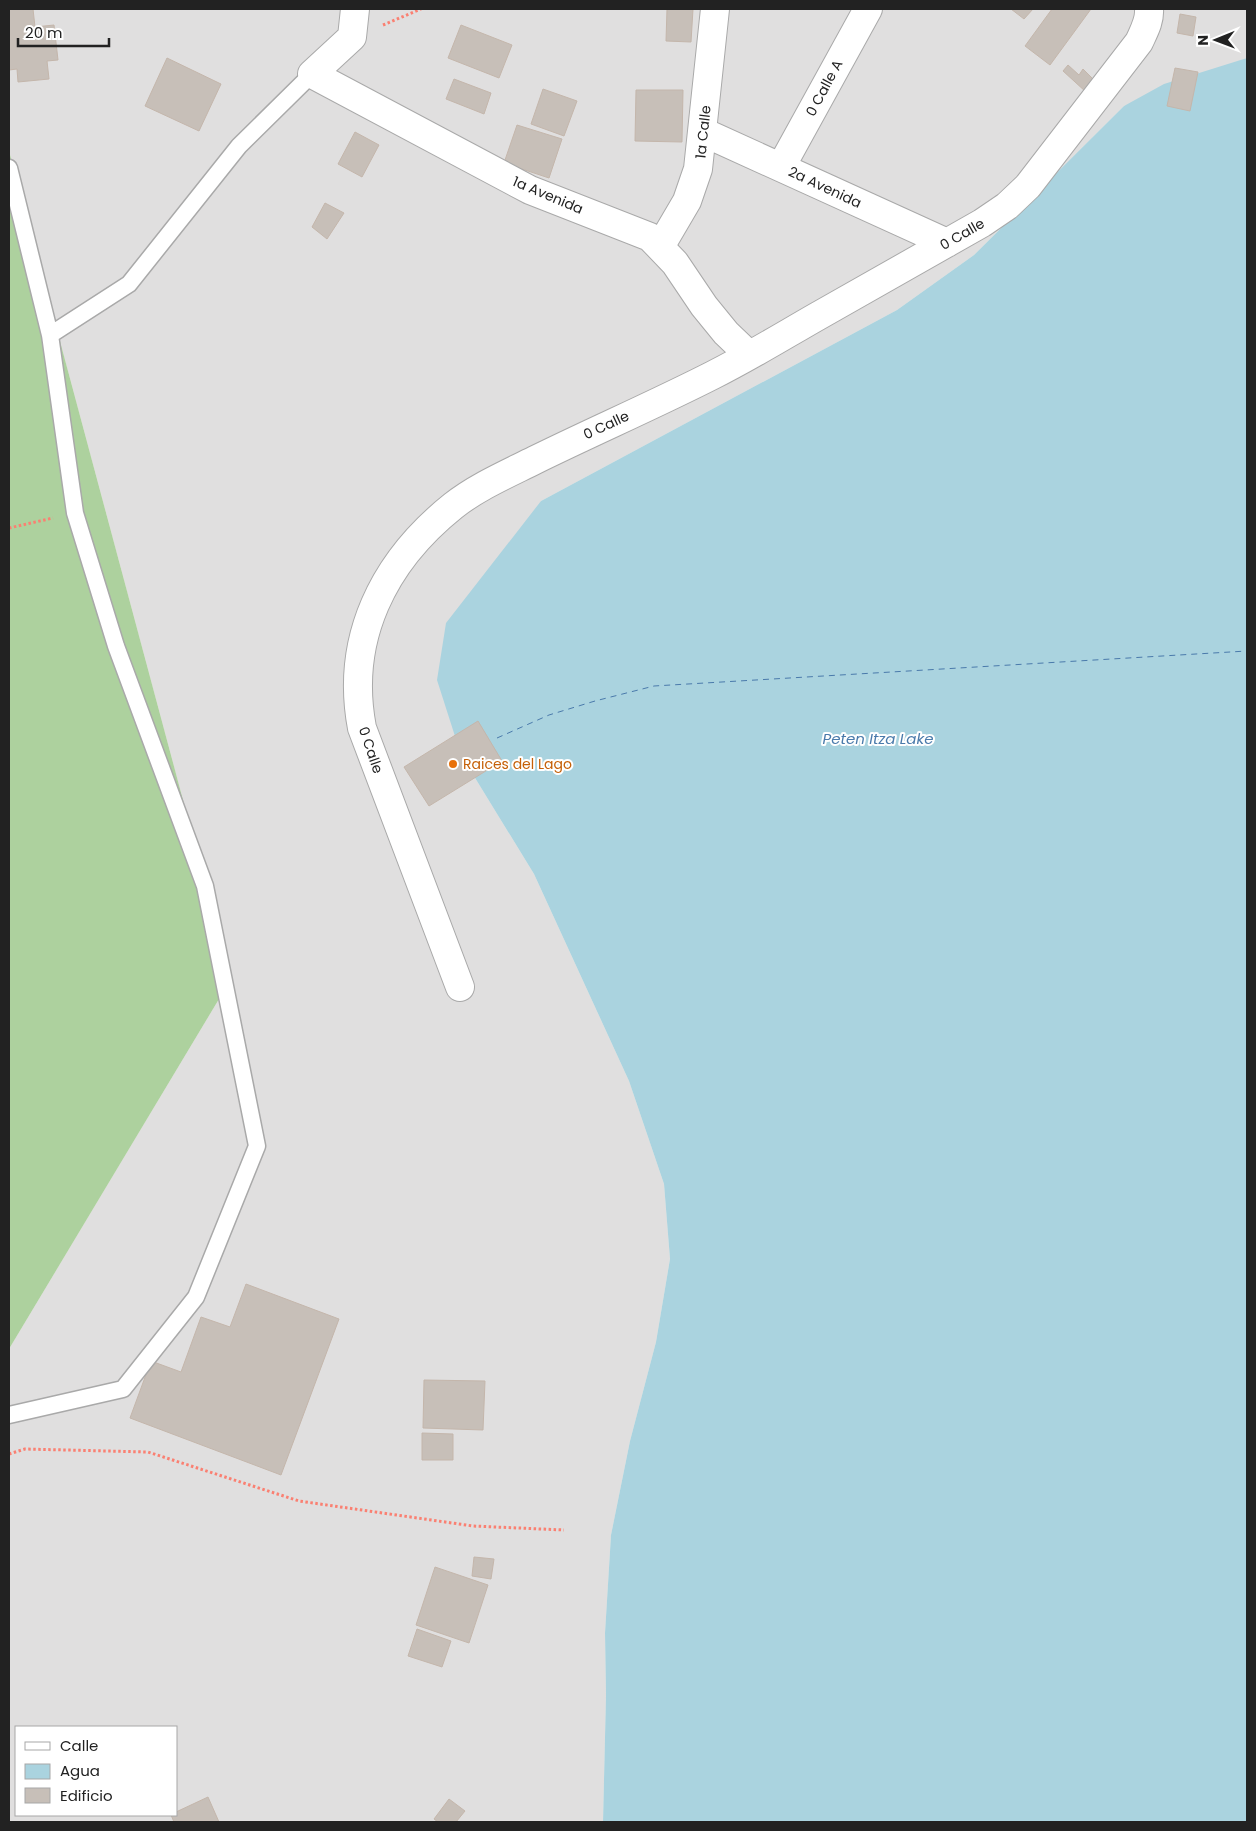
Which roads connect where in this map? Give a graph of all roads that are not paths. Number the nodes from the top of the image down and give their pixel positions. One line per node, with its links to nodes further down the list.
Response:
1 (355, 9): 5 (street)
2 (715, 9): 6 (street, 1a Calle)
3 (868, 9): 7 (street, 0 Calle A)
4 (1149, 9): 9 (street, 0 Calle)
5 (312, 74): 10 (street, 1a Avenida); 11 (lane)
6 (703, 132): 7 (street, 2a Avenida); 10 (street, 1a Calle)
7 (781, 167): 9 (street, 2a Avenida)
8 (9, 168): 11 (lane)
9 (946, 243): 12 (street, 0 Calle)
10 (660, 247): 12 (street, 1a Avenida)
11 (50, 335): 14 (lane)
12 (749, 355): 13 (street, 0 Calle)
13 (460, 987)
14 (9, 1415)

